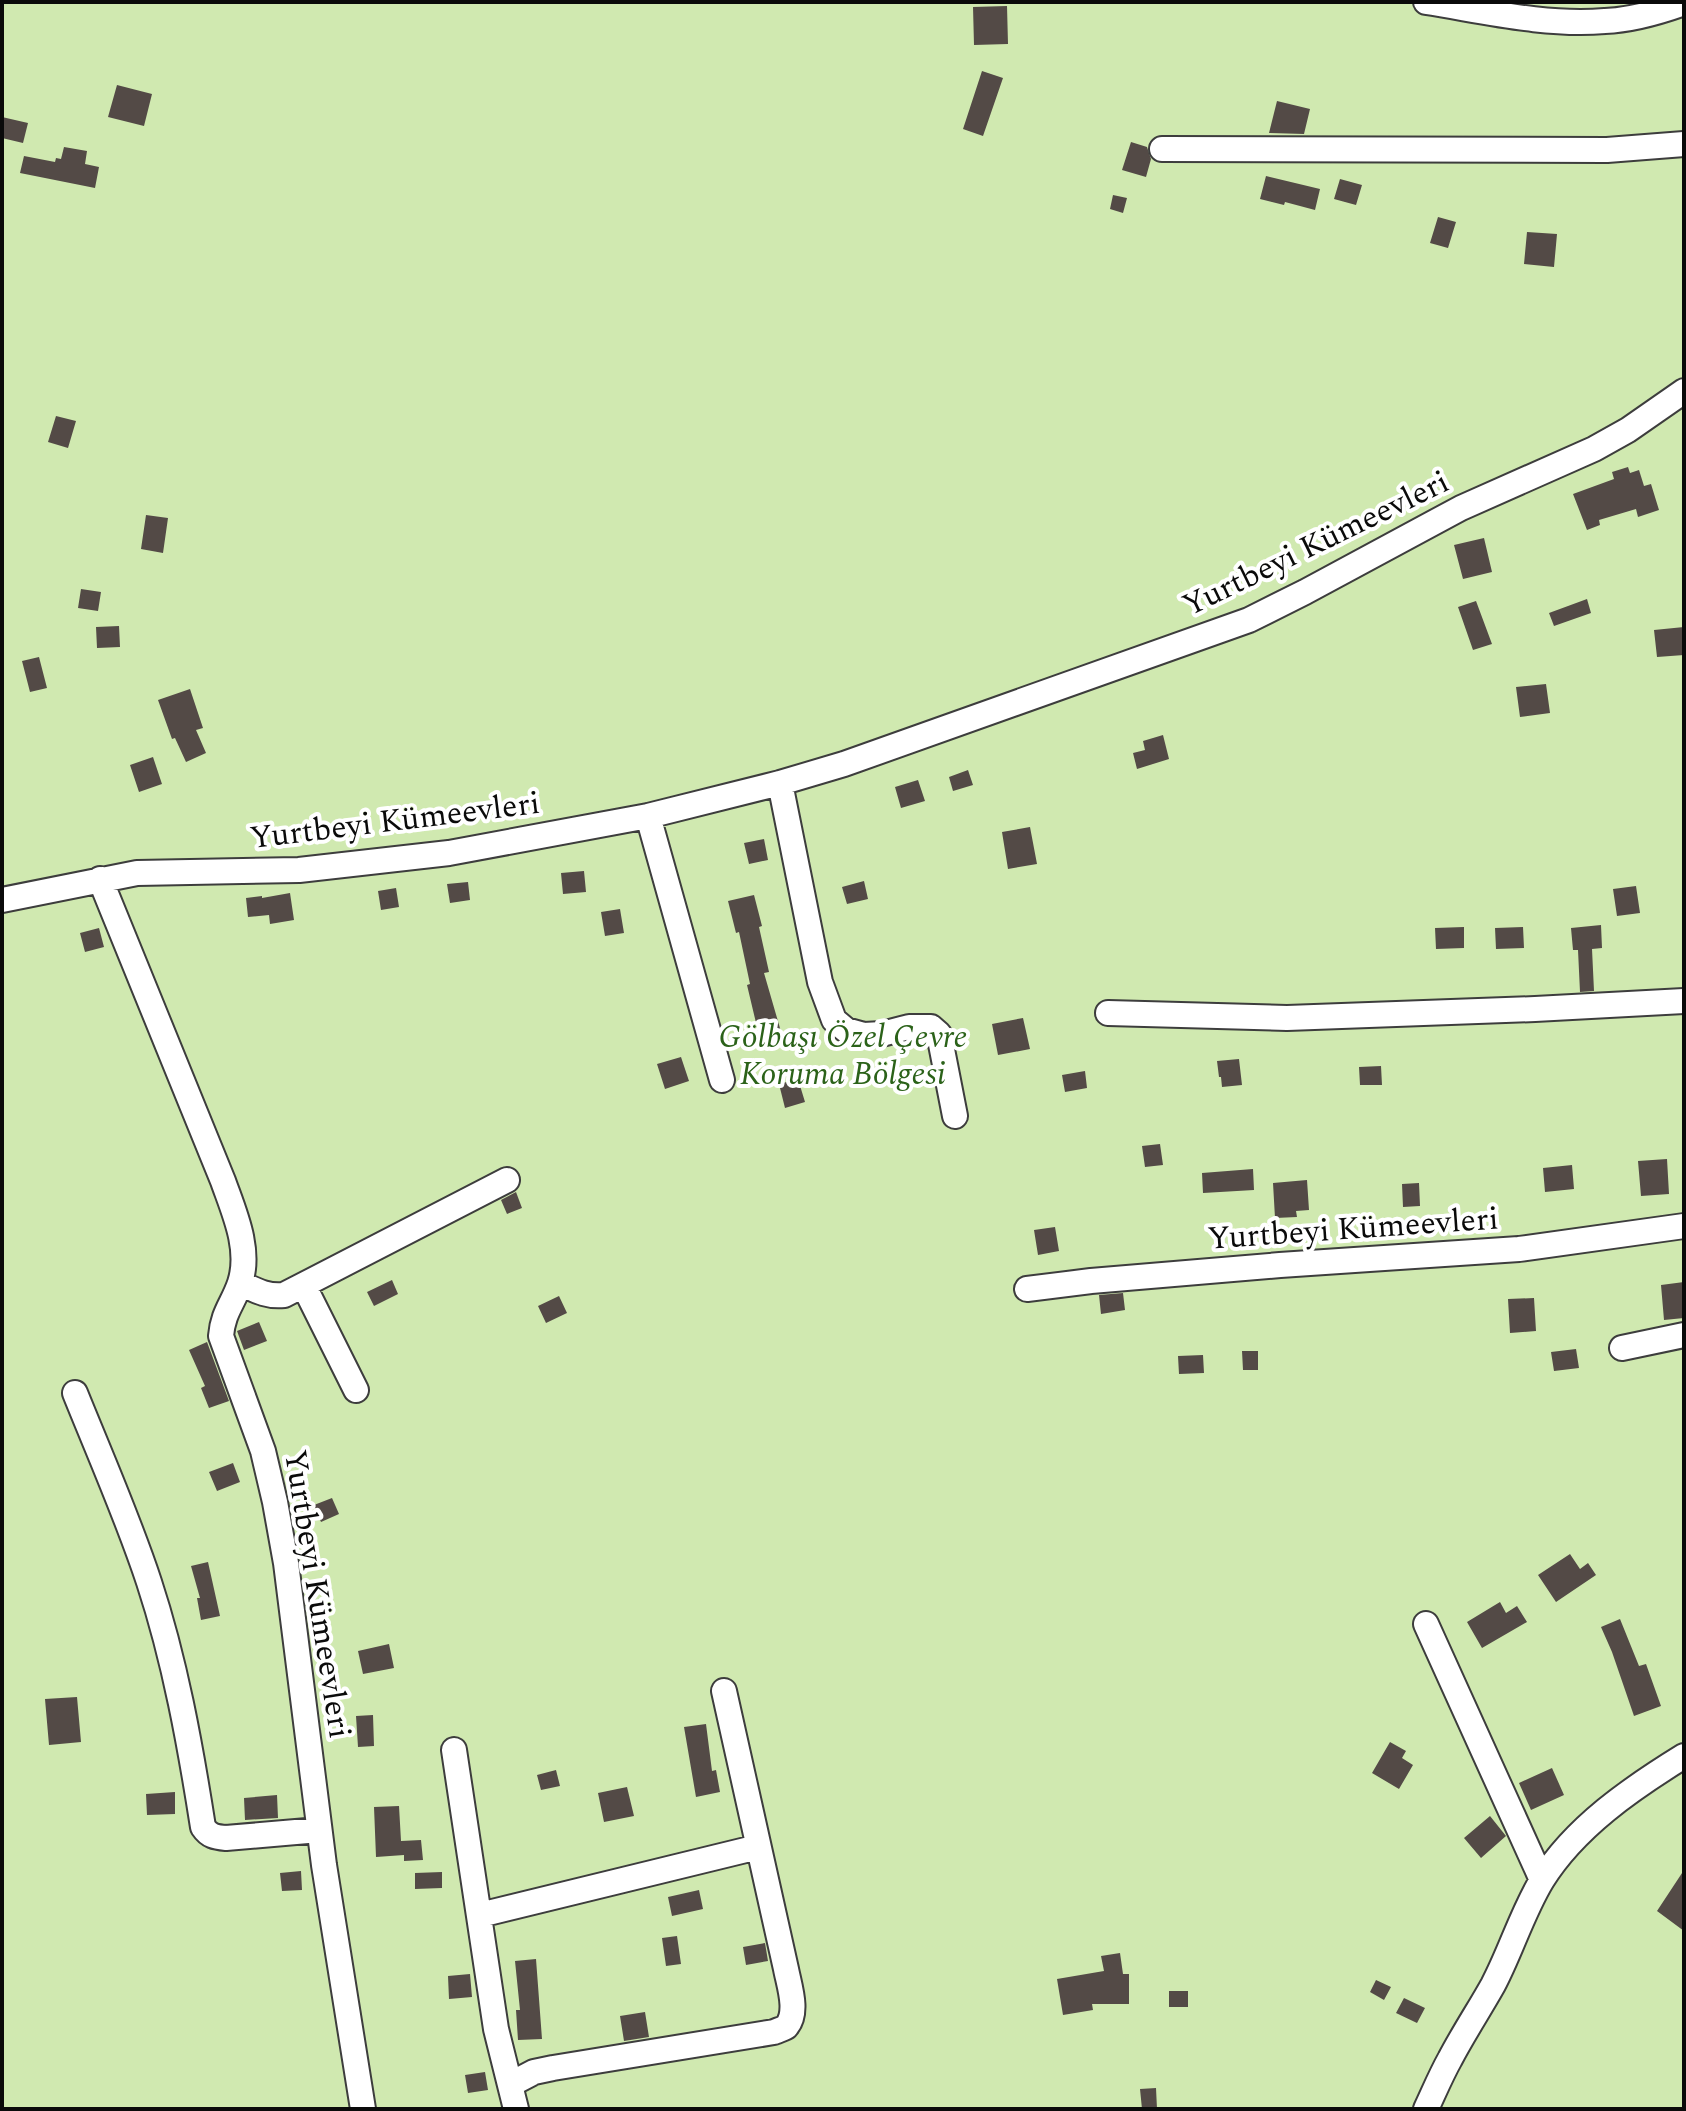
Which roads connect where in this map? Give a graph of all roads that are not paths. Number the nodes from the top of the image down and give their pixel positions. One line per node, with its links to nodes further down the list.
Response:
1 (1426, 2): 2 (street)
2 (1684, 3)
3 (1684, 144): 4 (street)
4 (1162, 149)
5 (1684, 391): 6 (street, Yurtbeyi Kümeevleri)
6 (780, 783): 7 (street, Yurtbeyi Kümeevleri); 13 (street)
7 (648, 816): 8 (street, Yurtbeyi Kümeevleri); 12 (street)
8 (100, 879): 9 (street, Yurtbeyi Kümeevleri); 16 (street, Yurtbeyi Kümeevleri)
9 (2, 900)
10 (1684, 1001): 11 (street)
11 (1108, 1013)
12 (722, 1080)
13 (955, 1116)
14 (507, 1180): 17 (street)
15 (1684, 1226): 18 (street, Yurtbeyi Kümeevleri)
16 (240, 1283): 17 (street); 27 (street, Yurtbeyi Kümeevleri)
17 (304, 1286): 21 (street)
18 (1027, 1289)
19 (1684, 1335): 20 (street)
20 (1622, 1348)
21 (356, 1390)
22 (75, 1393): 27 (street)
23 (1426, 1624): 29 (street)
24 (724, 1691): 28 (street)
25 (454, 1750): 30 (street)
26 (1684, 1756): 29 (street)
27 (319, 1830): 32 (street, Yurtbeyi Kümeevleri)
28 (758, 1847): 30 (street); 31 (street)
29 (1542, 1880): 34 (street)
30 (480, 1915): 31 (street)
31 (511, 2084): 33 (street)
32 (363, 2109)
33 (516, 2109)
34 (1426, 2109)

